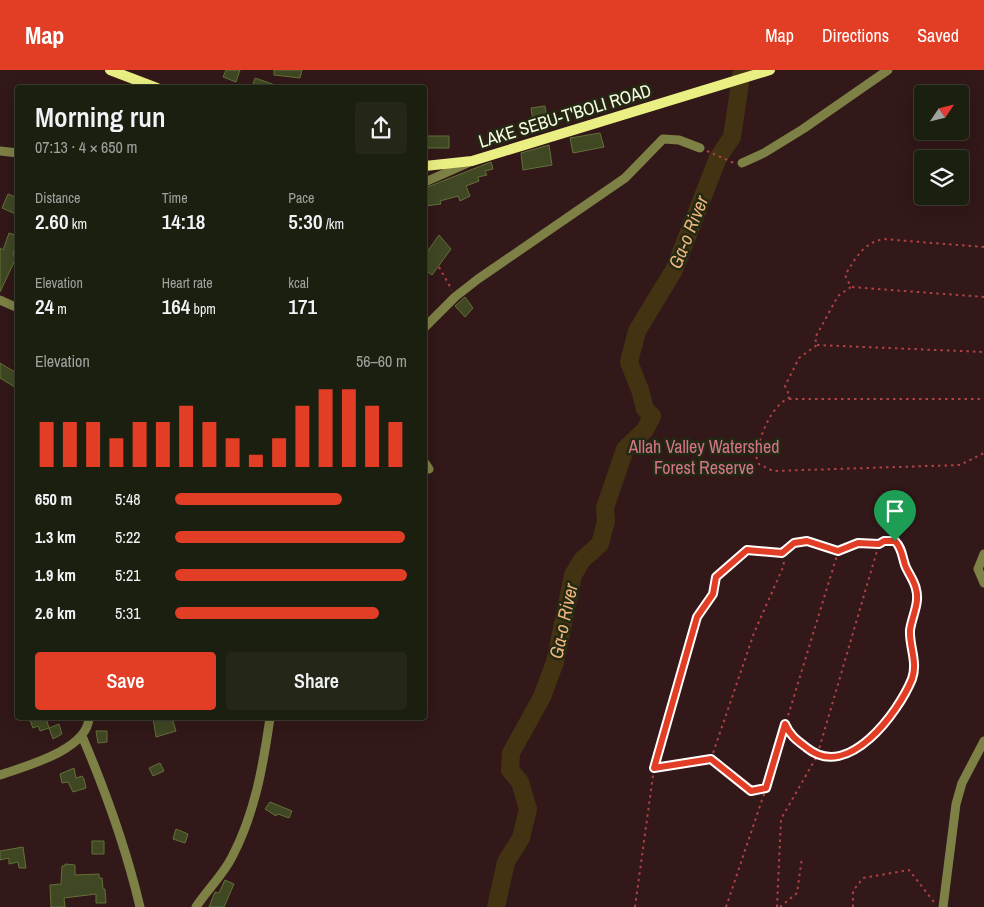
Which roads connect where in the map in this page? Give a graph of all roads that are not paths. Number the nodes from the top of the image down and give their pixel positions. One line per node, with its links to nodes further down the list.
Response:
1 (110, 70): 4 (main road)
2 (770, 70): 8 (main road, LAKE SEBU-T'BOLI ROAD)
3 (888, 70): 9 (street)
4 (149, 85)
5 (700, 148): 14 (street)
6 (0, 151): 7 (street)
7 (15, 153)
8 (472, 161): 10 (main road, LAKE SEBU-T'BOLI ROAD); 11 (street)
9 (742, 163)
10 (427, 166)
11 (427, 181)
12 (0, 300): 13 (street)
13 (15, 307)
14 (427, 325)
15 (984, 554): 16 (street)
16 (984, 583)
17 (88, 720): 19 (street)
18 (270, 720): 23 (street)
19 (82, 736): 21 (street); 22 (street)
20 (984, 741): 24 (street)
21 (0, 775)
22 (140, 907)
23 (196, 907)
24 (943, 907)

